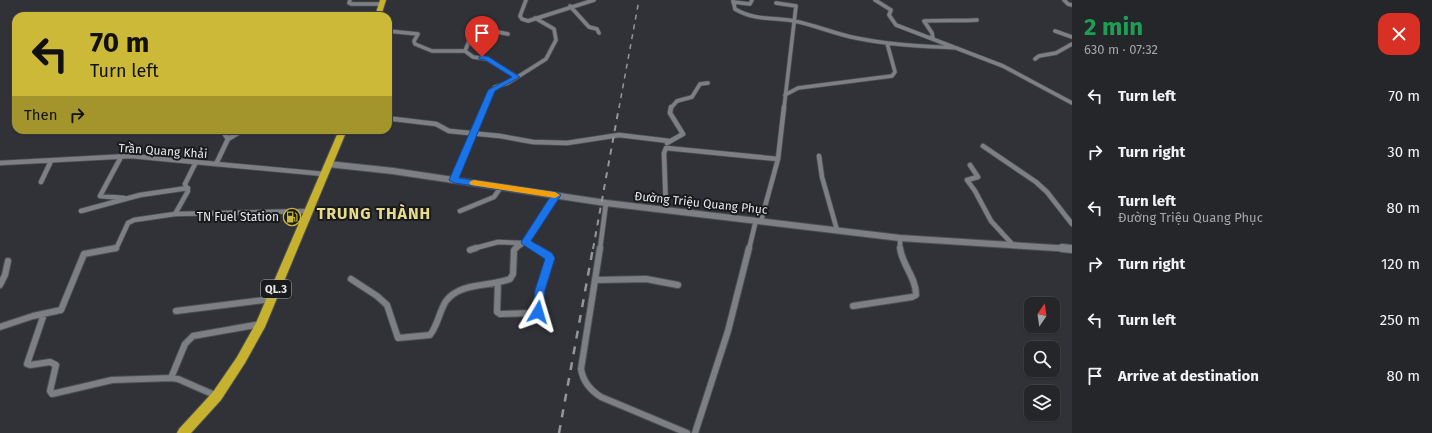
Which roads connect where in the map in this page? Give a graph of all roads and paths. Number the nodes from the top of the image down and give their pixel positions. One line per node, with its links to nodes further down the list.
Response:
1 (350, 0): 8 (street)
2 (526, 0): 13 (street)
3 (594, 0): 11 (street)
4 (752, 0): 7 (street)
5 (875, 0): 21 (street)
6 (1064, 0): 10 (street)
7 (733, 1): 15 (street)
8 (382, 2): 12 (highway)
9 (776, 3): 15 (street)
10 (1072, 5)
11 (570, 6): 13 (street); 18 (street)
12 (379, 12)
13 (535, 18): 27 (street)
14 (977, 20): 21 (street)
15 (794, 22): 22 (street); 29 (street)
16 (392, 31): 25 (street)
17 (1055, 31): 20 (street)
18 (599, 33)
19 (508, 34): 25 (street)
20 (1072, 37)
21 (933, 39): 24 (street)
22 (888, 43): 24 (street); 29 (street)
23 (1072, 44): 26 (street)
24 (957, 48): 30 (street)
25 (465, 51): 27 (street)
26 (1035, 59)
27 (517, 77): 35 (street)
28 (708, 83): 37 (street)
29 (786, 95): 42 (street)
30 (1072, 103)
31 (394, 119): 35 (street)
32 (225, 134): 36 (street)
33 (236, 134): 36 (street)
34 (341, 134): 47 (highway, QL.3)
35 (473, 134): 37 (street); 50 (street)
36 (228, 139): 46 (street)
37 (669, 141): 39 (street)
38 (983, 146): 63 (street)
39 (666, 148): 42 (street); 57 (street)
40 (819, 156): 64 (street)
41 (121, 157): 43 (street, Trần Quang Khải); 44 (street, Trần Quang Khải); 55 (street)
42 (778, 159): 62 (street)
43 (51, 161): 45 (street, Trần Quang Khải); 51 (street)
44 (196, 162): 46 (street, Trần Quang Khải); 53 (street)
45 (0, 163)
46 (216, 164): 49 (street, Trần Quang Khải)
47 (328, 164): 49 (highway, QL.3); 50 (main road, Đường Triệu Quang Phục)
48 (970, 165): 67 (street)
49 (324, 174): 59 (highway, QL.3)
50 (454, 180): 52 (main road, Đường Triệu Quang Phục)
51 (41, 182)
52 (501, 187): 54 (main road, Đường Triệu Quang Phục); 60 (street)
53 (188, 188): 55 (street); 61 (street)
54 (556, 195): 56 (main road, Đường Triệu Quang Phục); 66 (street)
55 (130, 198): 58 (street)
56 (606, 203): 57 (main road, Đường Triệu Quang Phục); 72 (street)
57 (666, 210): 62 (main road, Đường Triệu Quang Phục)
58 (81, 211)
59 (309, 211): 61 (street); 76 (highway, QL.3)
60 (460, 211)
61 (175, 214): 79 (street)
62 (758, 220): 64 (main road, Đường Triệu Quang Phục); 86 (street)
63 (1072, 224)
64 (837, 230): 65 (main road, Đường Triệu Quang Phục)
65 (900, 238): 67 (main road, Đường Triệu Quang Phục); 77 (street)
66 (525, 243): 69 (street); 73 (street); 73 (street)
67 (1014, 246): 68 (main road, Đường Triệu Quang Phục)
68 (1072, 249)
69 (470, 250)
70 (8, 260): 74 (street)
71 (351, 279): 73 (street)
72 (596, 280): 75 (street); 85 (street)
73 (498, 282)
74 (0, 285)
75 (678, 285)
76 (272, 299): 78 (street); 80 (highway, QL.3)
77 (853, 306)
78 (176, 311)
79 (44, 314): 81 (street); 82 (street)
80 (261, 324): 82 (street); 83 (highway, QL.3)
81 (0, 327)
82 (171, 378): 83 (street)
83 (217, 396): 84 (highway, QL.3)
84 (183, 433)
85 (687, 433)
86 (695, 433)

